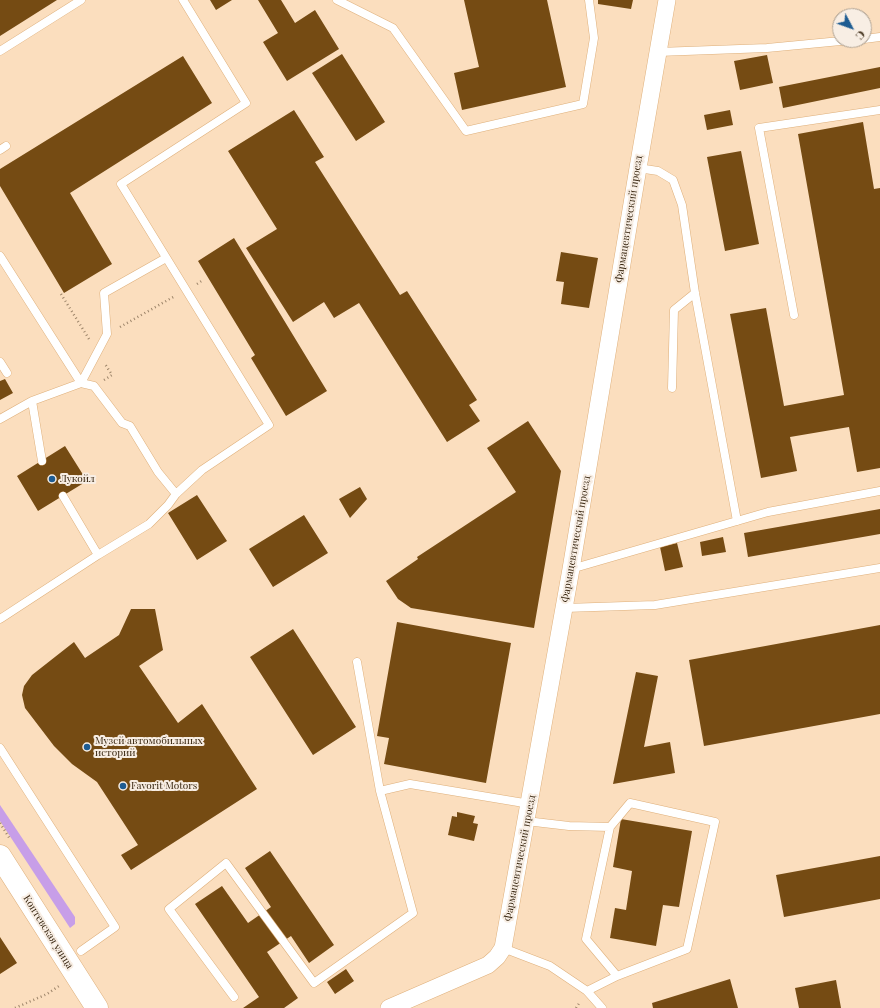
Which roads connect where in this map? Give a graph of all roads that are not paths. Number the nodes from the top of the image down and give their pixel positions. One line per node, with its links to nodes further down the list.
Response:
1 (81, 0): 7 (lane)
2 (183, 0): 12 (lane)
3 (337, 0): 4 (lane)
4 (588, 0)
5 (667, 0): 8 (street, Фармацевтический проезд)
6 (832, 42): 8 (lane)
7 (0, 51)
8 (658, 52): 10 (street, Фармацевтический проезд)
9 (880, 110): 14 (lane)
10 (638, 168): 13 (lane); 28 (street, Фармацевтический проезд)
11 (0, 256): 17 (lane)
12 (166, 258): 17 (lane); 23 (lane)
13 (694, 293): 18 (lane); 25 (lane)
14 (794, 315)
15 (0, 362): 16 (lane)
16 (7, 373)
17 (80, 383): 19 (lane); 23 (lane)
18 (672, 388)
19 (32, 401): 20 (lane); 21 (lane)
20 (0, 419)
21 (42, 461)
22 (880, 491): 25 (lane)
23 (176, 494): 26 (lane)
24 (63, 496): 26 (lane)
25 (738, 521): 28 (lane)
26 (98, 555): 30 (lane)
27 (880, 568): 29 (lane)
28 (572, 570): 29 (street, Фармацевтический проезд)
29 (564, 608): 34 (street, Фармацевтический проезд)
30 (0, 619)
31 (357, 662): 33 (lane)
32 (0, 748): 39 (lane)
33 (380, 791): 34 (lane); 42 (lane)
34 (530, 804): 35 (street, Фармацевтический проезд)
35 (526, 821): 36 (lane); 38 (street, Фармацевтический проезд)
36 (610, 827): 40 (lane); 40 (lane)
37 (0, 856): 43 (street, Коптевская улица)
38 (503, 948): 41 (lane); 44 (street)
39 (81, 950)
40 (617, 976): 41 (lane)
41 (587, 991): 45 (lane)
42 (234, 997)
43 (94, 1007)
44 (389, 1008)
45 (602, 1008)

